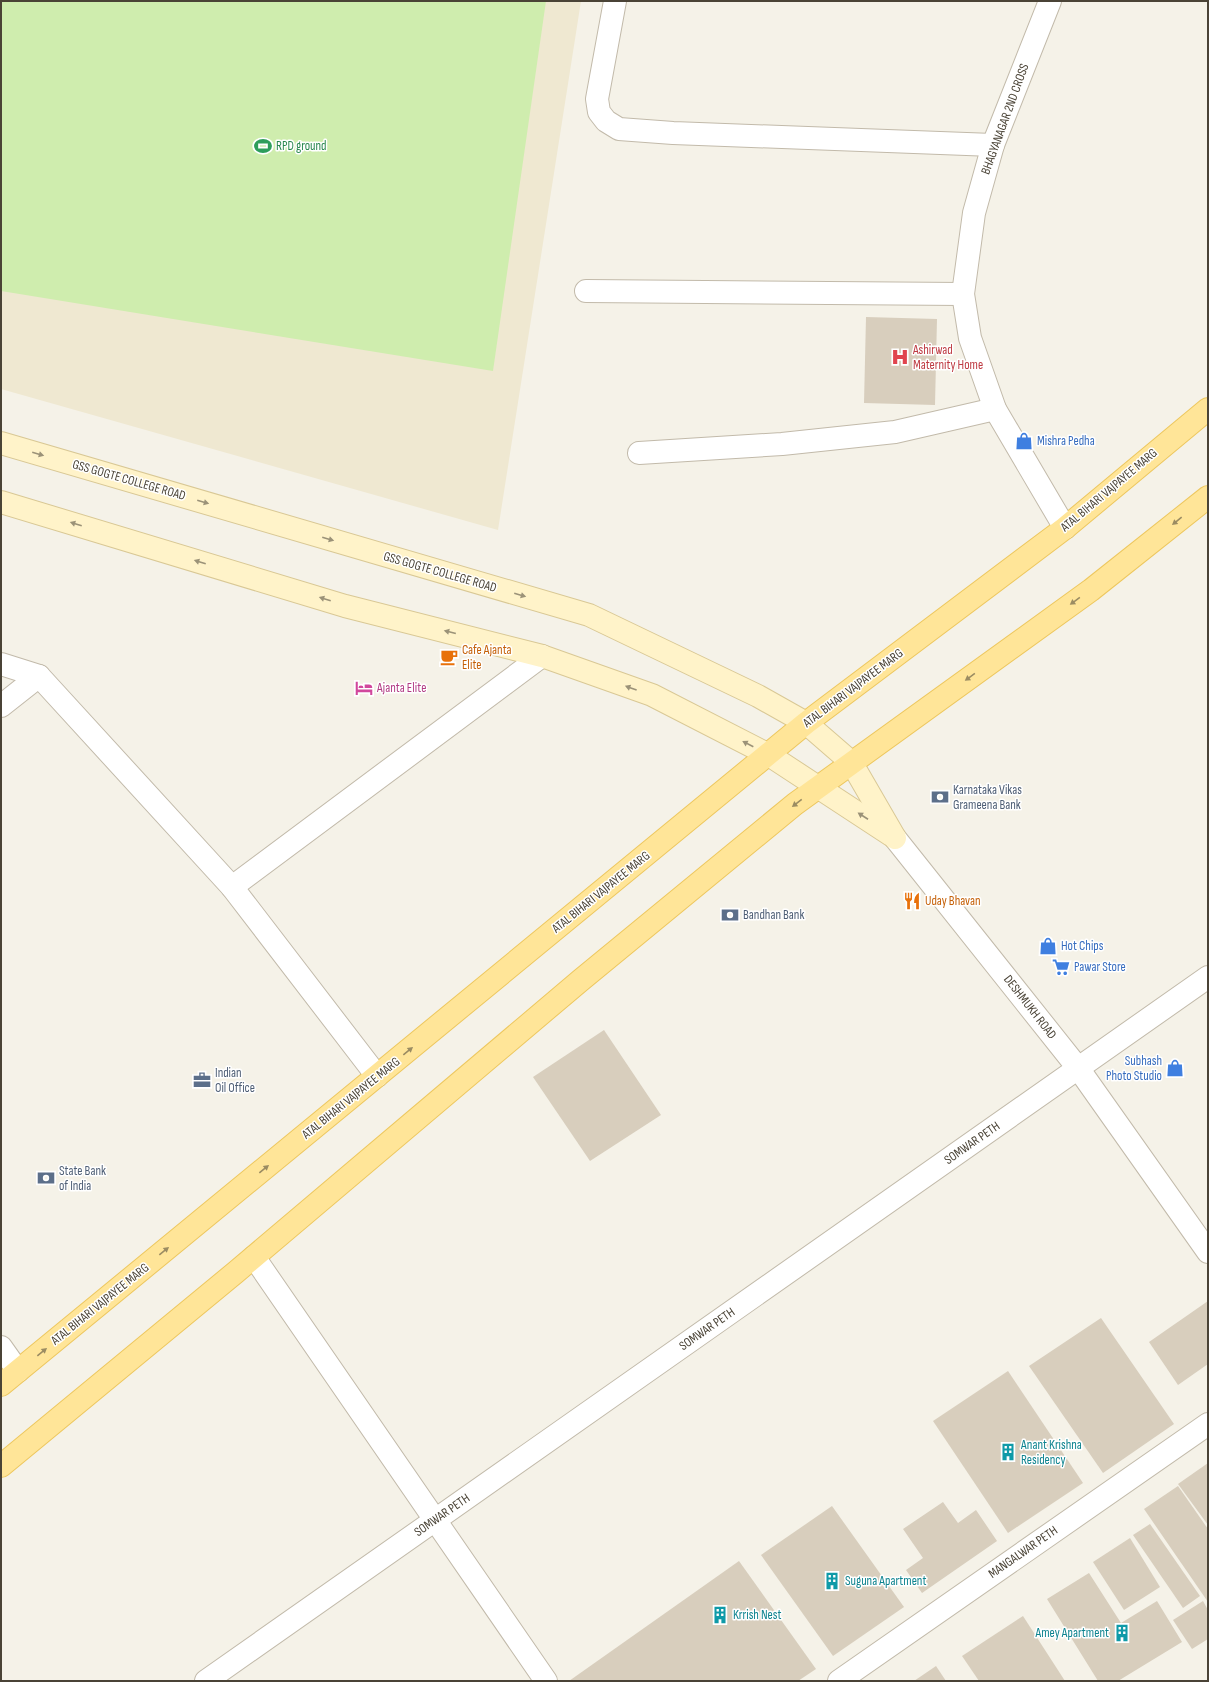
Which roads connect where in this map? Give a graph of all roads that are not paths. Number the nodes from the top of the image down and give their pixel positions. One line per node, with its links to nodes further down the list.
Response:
1 (615, 1): 3 (street)
2 (1050, 1): 3 (street, BHAGYANAGAR 2ND CROSS)
3 (993, 145): 5 (street, BHAGYANAGAR 2ND CROSS)
4 (586, 291): 5 (street)
5 (963, 294): 6 (street, BHAGYANAGAR 2ND CROSS)
6 (996, 409): 9 (street); 12 (street, BHAGYANAGAR 2ND CROSS)
7 (1208, 409): 12 (main road, ATAL BIHARI VAJPAYEE MARG)
8 (1, 443): 17 (main road, GSS GOGTE COLLEGE ROAD, one-way to 17)
9 (639, 453)
10 (1208, 497): 19 (main road, one-way to 19)
11 (1, 502): 13 (main road, one-way to 11)
12 (1065, 528): 17 (main road, ATAL BIHARI VAJPAYEE MARG)
13 (542, 656): 18 (main road, one-way to 13); 22 (street)
14 (1, 664): 15 (street)
15 (39, 676): 16 (street); 22 (street)
16 (1, 706)
17 (806, 723): 18 (main road, ATAL BIHARI VAJPAYEE MARG); 19 (main road, GSS GOGTE COLLEGE ROAD)
18 (769, 755): 20 (main road); 25 (main road, ATAL BIHARI VAJPAYEE MARG, one-way to 18)
19 (851, 762): 20 (main road); 21 (main road, DESHMUKH ROAD)
20 (817, 787): 21 (main road, one-way to 20); 27 (main road, one-way to 27)
21 (895, 838): 24 (street, DESHMUKH ROAD)
22 (232, 887): 25 (street)
23 (1208, 977): 24 (street, SOMWAR PETH)
24 (1078, 1068): 26 (street, DESHMUKH ROAD); 33 (street, SOMWAR PETH)
25 (377, 1076): 29 (main road, ATAL BIHARI VAJPAYEE MARG, one-way to 25)
26 (1208, 1252)
27 (254, 1257): 32 (main road); 33 (street)
28 (1, 1347): 29 (street)
29 (18, 1371): 30 (main road, ATAL BIHARI VAJPAYEE MARG)
30 (1, 1385)
31 (1208, 1424): 36 (street, MANGALWAR PETH)
32 (1, 1466)
33 (435, 1520): 34 (street, SOMWAR PETH); 35 (street)
34 (206, 1681)
35 (546, 1681)
36 (839, 1681)

